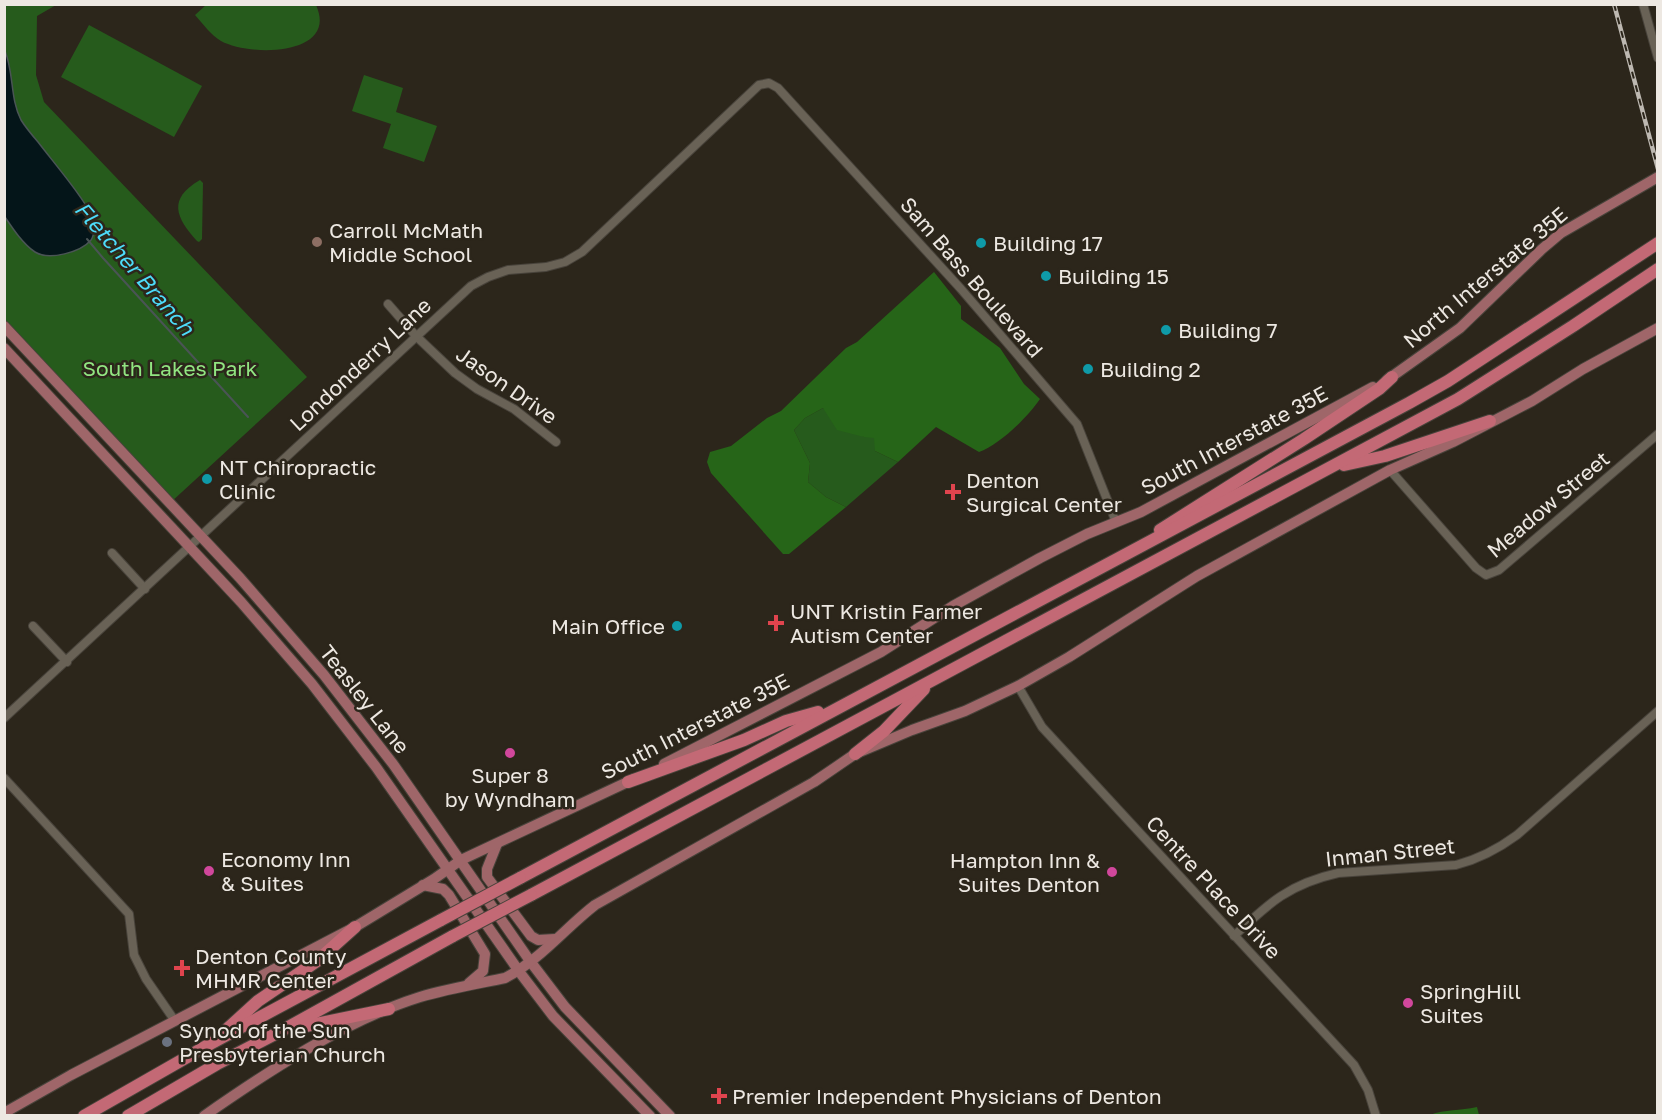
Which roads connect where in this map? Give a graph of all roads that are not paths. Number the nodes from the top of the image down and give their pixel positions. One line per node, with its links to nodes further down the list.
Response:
1 (1644, 4): 2 (street)
2 (1654, 28): 3 (street)
3 (1658, 58)
4 (765, 84): 11 (street, Londonderry Lane); 19 (street, Sam Bass Boulevard)
5 (1658, 177): 13 (main road, North Interstate 35E)
6 (1658, 243): 23 (highway)
7 (1658, 269): 17 (highway)
8 (388, 304): 11 (street, Jason Drive)
9 (4, 326): 20 (main road, Teasley Lane)
10 (1658, 328): 14 (main road)
11 (416, 336): 16 (street, Jason Drive); 20 (street, Londonderry Lane)
12 (4, 348): 21 (main road, Teasley Lane)
13 (1396, 374): 19 (main road, South Interstate 35E); 23 (highway)
14 (1490, 422): 17 (highway); 18 (main road)
15 (1658, 434): 18 (street, Meadow Street)
16 (556, 442)
17 (1328, 469): 28 (highway)
18 (1390, 470): 30 (main road)
19 (1116, 522): 36 (main road, South Interstate 35E)
20 (201, 537): 21 (street, Londonderry Lane); 27 (main road, Teasley Lane)
21 (190, 547): 24 (street, Londonderry Lane); 29 (main road, Teasley Lane)
22 (112, 553): 24 (street)
23 (1123, 557): 31 (highway)
24 (145, 589): 26 (street, Londonderry Lane)
25 (33, 626): 26 (street)
26 (67, 662): 33 (street, Londonderry Lane)
27 (324, 675): 29 (main road); 38 (main road, Teasley Lane)
28 (930, 682): 34 (highway); 49 (highway, bridge)
29 (312, 684): 39 (main road, Teasley Lane)
30 (1018, 687): 34 (main road); 42 (street, Centre Place Drive)
31 (839, 706): 36 (highway); 50 (highway, bridge)
32 (1658, 711): 42 (street, Inman Street)
33 (4, 718)
34 (855, 754): 43 (main road)
35 (4, 778): 48 (street)
36 (628, 782): 37 (main road, South Interstate 35E)
37 (497, 844): 38 (main road, South Interstate 35E); 43 (main road)
38 (461, 860): 39 (main road, South Interstate 35E); 44 (main road, Teasley Lane)
39 (449, 868): 40 (main road, South Interstate 35E); 45 (main road, Teasley Lane)
40 (423, 885): 41 (main road, South Interstate 35E); 46 (main road)
41 (355, 927): 48 (main road, South Interstate 35E); 50 (highway)
42 (1234, 936): 59 (street, Centre Place Drive)
43 (555, 939): 44 (main road)
44 (530, 961): 45 (main road); 51 (main road, Teasley Lane)
45 (519, 969): 46 (main road); 52 (main road, Teasley Lane)
46 (463, 986): 47 (main road)
47 (389, 1009): 49 (highway); 56 (main road)
48 (175, 1021): 53 (main road, South Interstate 35E)
49 (283, 1030): 55 (highway)
50 (210, 1044): 54 (highway)
51 (609, 1054): 52 (main road); 58 (main road, Teasley Lane)
52 (600, 1064): 57 (main road, Teasley Lane)
53 (4, 1113)
54 (84, 1116)
55 (128, 1116)
56 (204, 1116)
57 (650, 1116)
58 (670, 1116)
59 (1376, 1116)

